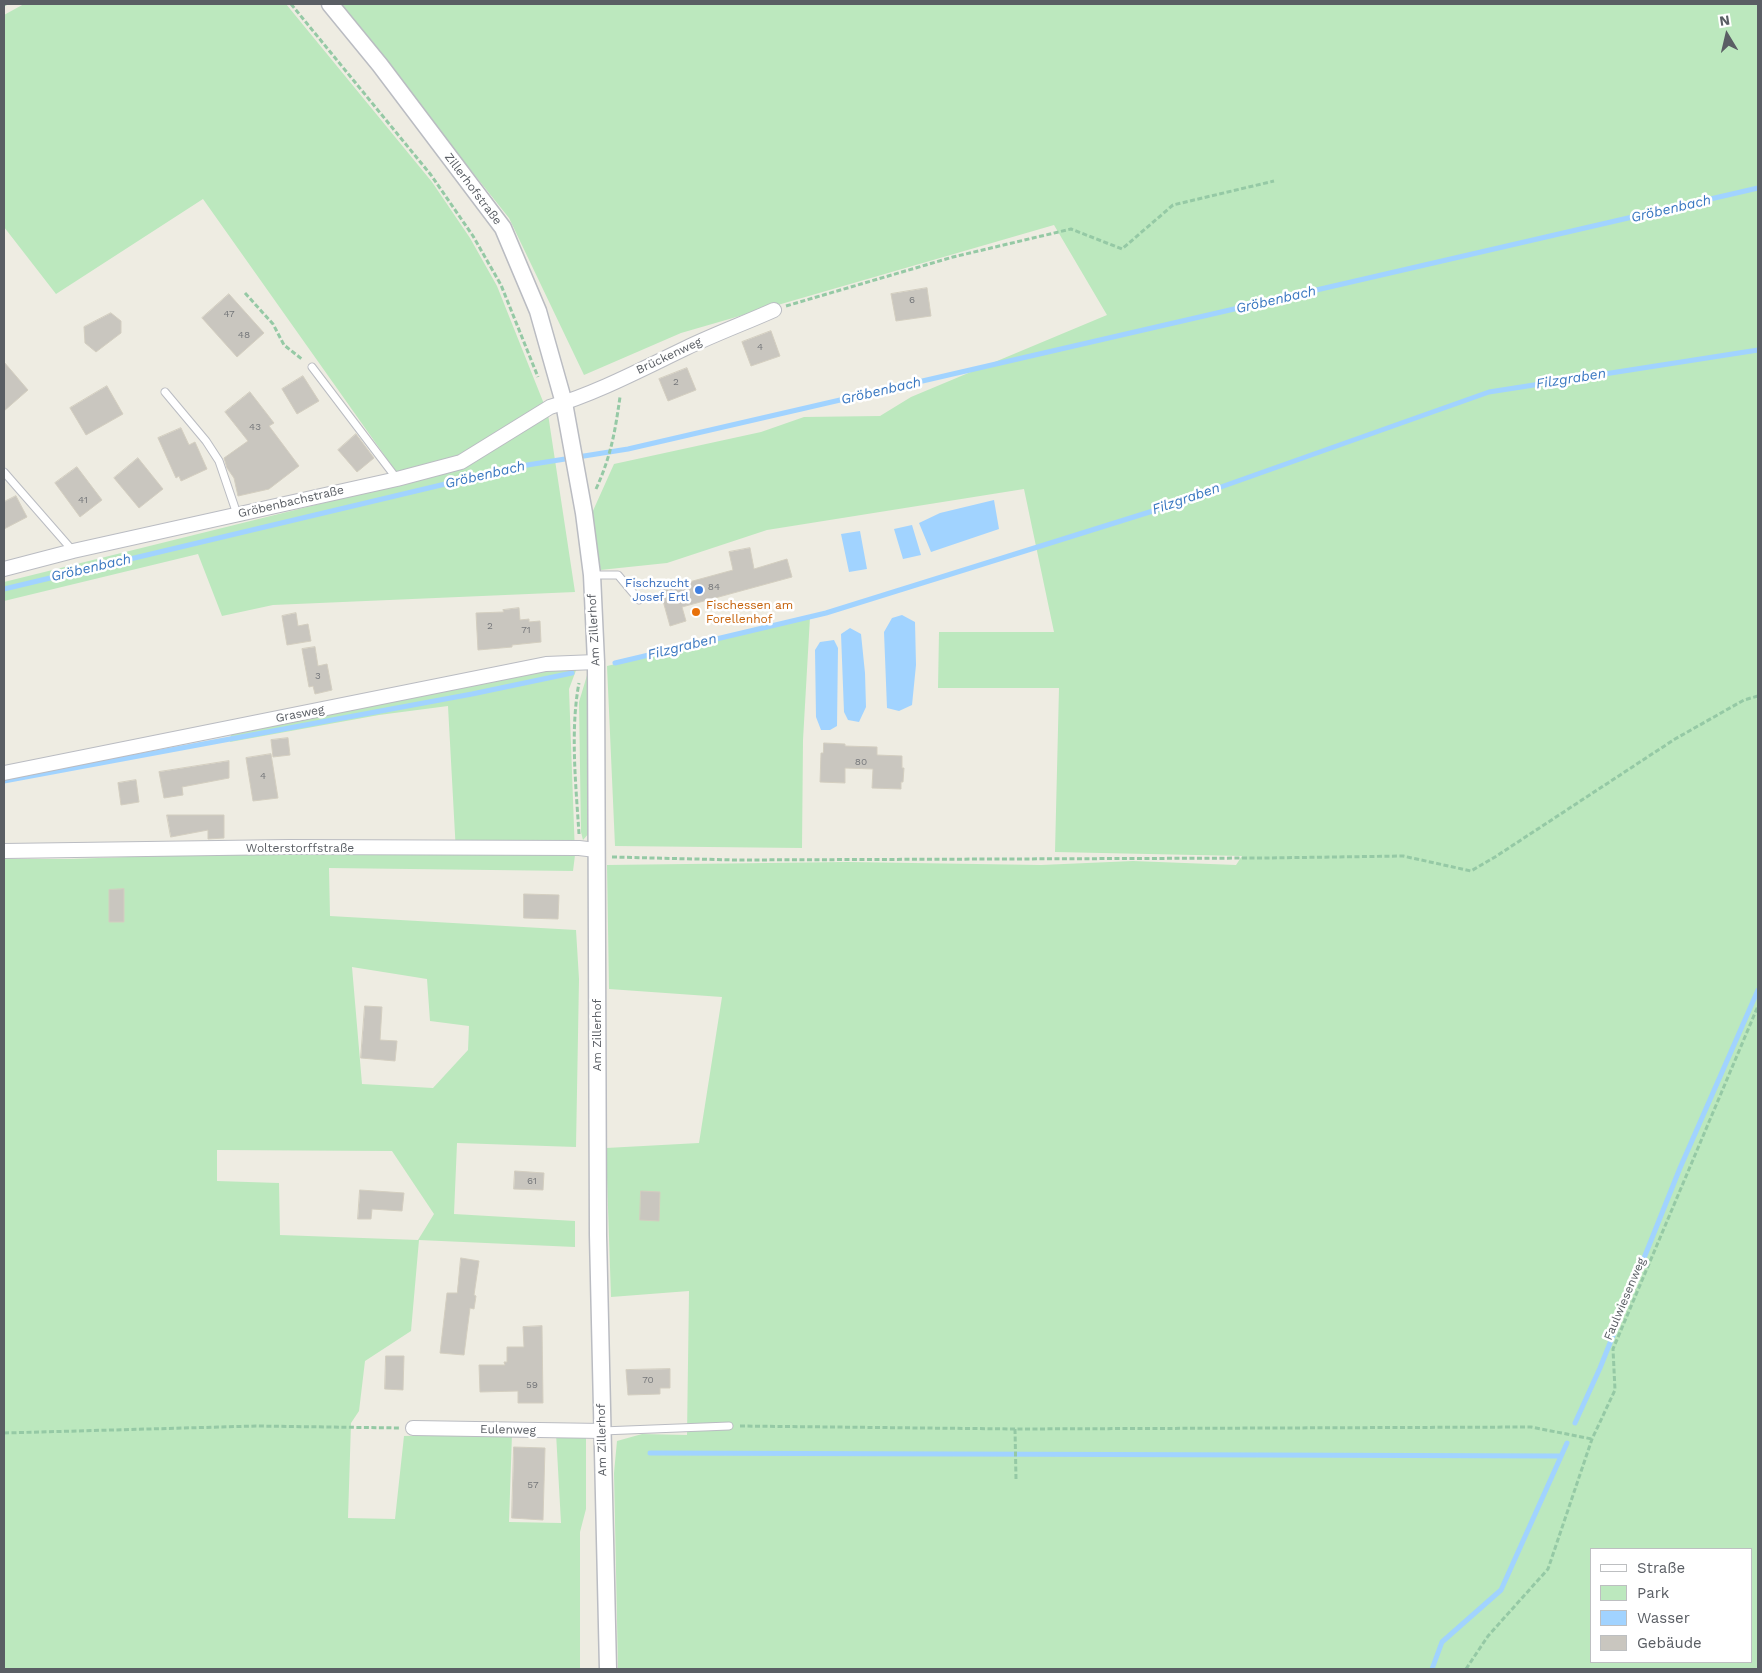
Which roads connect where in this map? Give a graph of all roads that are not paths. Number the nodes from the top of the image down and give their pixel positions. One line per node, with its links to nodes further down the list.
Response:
1 (330, 4): 5 (street, Zillerhofstraße)
2 (774, 310): 5 (street, Brückenweg)
3 (312, 367): 7 (lane)
4 (165, 392): 8 (lane)
5 (564, 403): 7 (street, Gröbenbachstraße); 11 (street, Am Zillerhof)
6 (4, 472): 9 (lane)
7 (397, 479): 8 (street, Gröbenbachstraße)
8 (237, 514): 9 (street, Gröbenbachstraße)
9 (73, 552): 10 (street, Gröbenbachstraße)
10 (4, 569)
11 (592, 575): 12 (lane); 13 (street, Am Zillerhof)
12 (639, 600)
13 (596, 662): 14 (street, Grasweg); 16 (street, Am Zillerhof)
14 (4, 773)
15 (4, 851): 16 (street, Wolterstorffstraße)
16 (596, 854): 19 (street, Am Zillerhof)
17 (729, 1426): 19 (lane)
18 (414, 1428): 19 (street, Eulenweg)
19 (602, 1431): 20 (street, Am Zillerhof)
20 (608, 1669)

